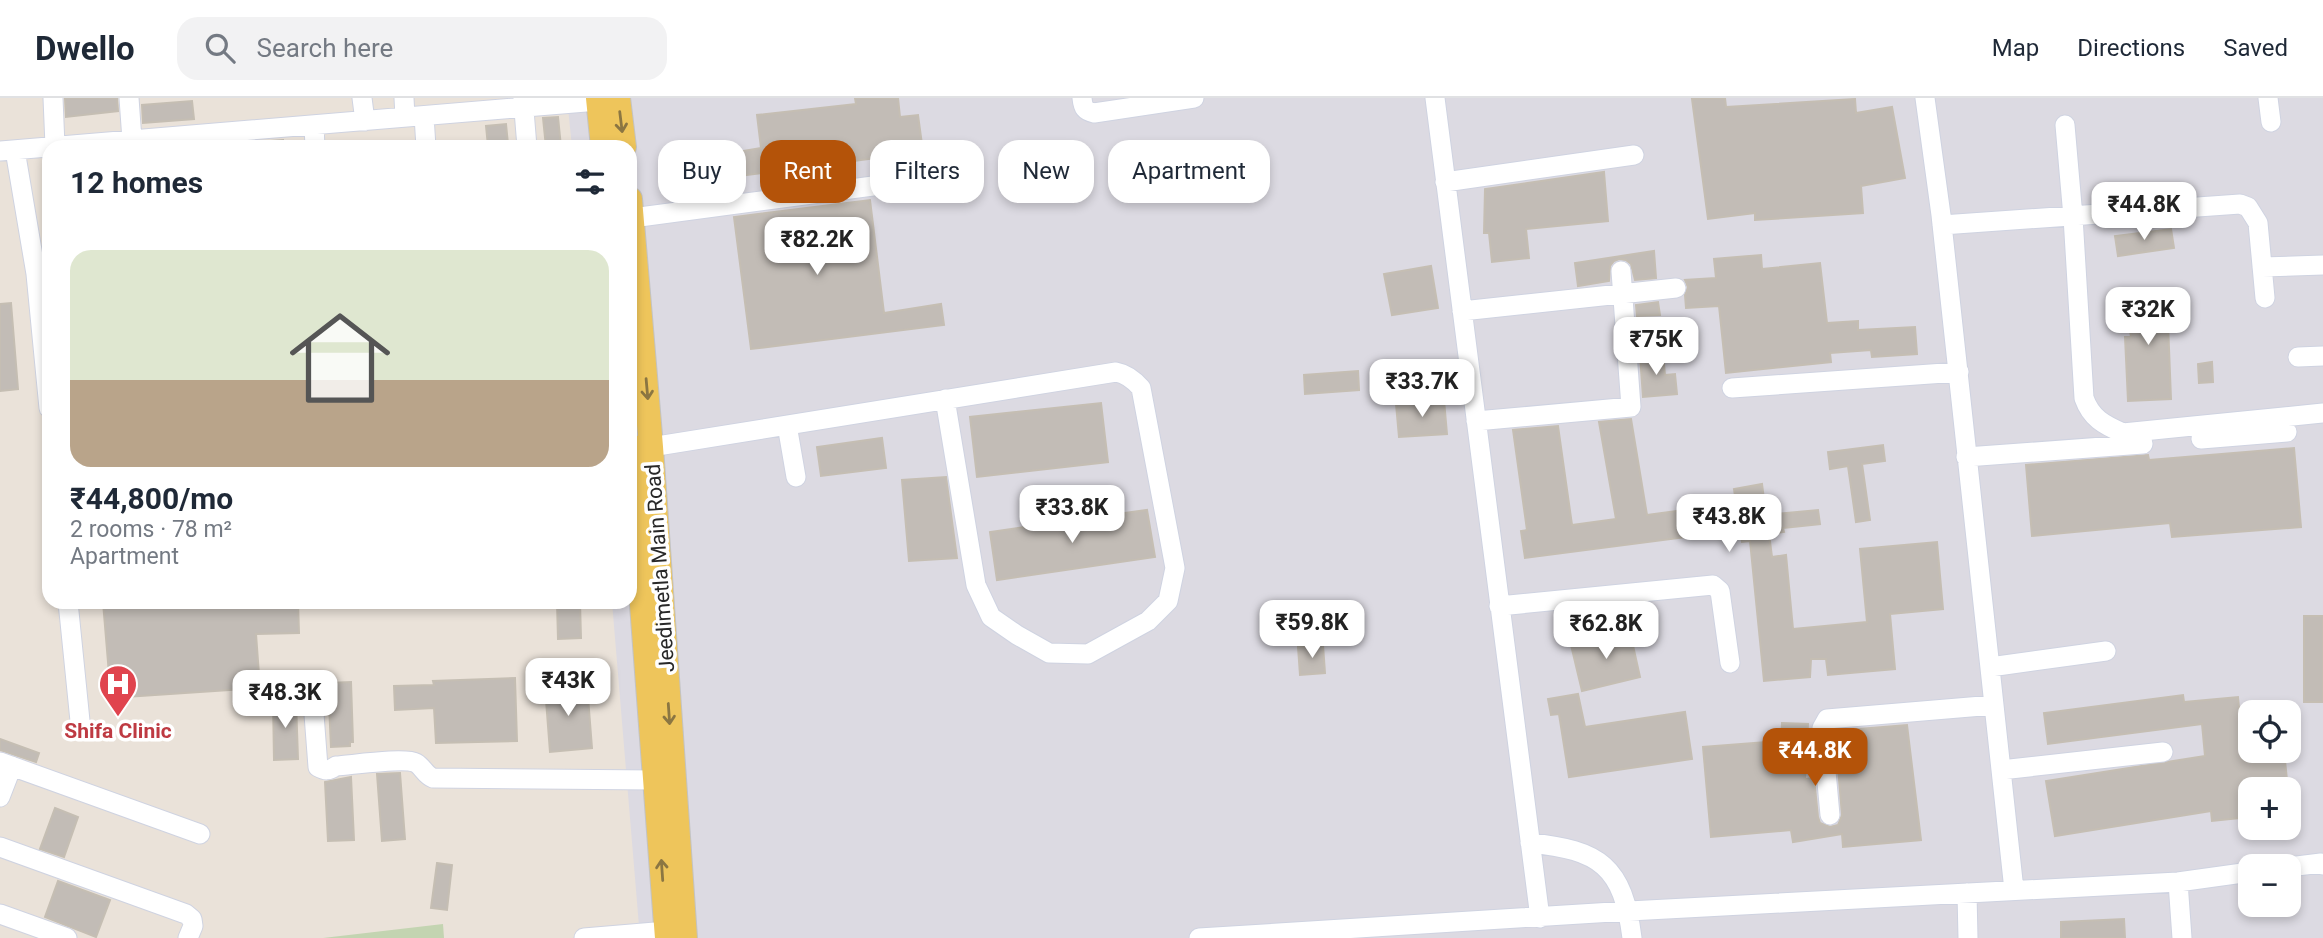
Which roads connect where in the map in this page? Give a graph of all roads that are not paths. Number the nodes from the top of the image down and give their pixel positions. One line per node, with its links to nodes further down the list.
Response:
1 (53, 98): 16 (street)
2 (129, 98): 17 (street)
3 (362, 98): 12 (street)
4 (1082, 98): 5 (street)
5 (1194, 98)
6 (1435, 98): 27 (street)
7 (1926, 98): 31 (street)
8 (2268, 98): 13 (street)
9 (605, 99): 10 (street); 22 (main road); 23 (main road, one-way to 23)
10 (523, 103): 11 (street); 21 (street)
11 (411, 110): 12 (street); 20 (street)
12 (365, 121): 14 (street)
13 (2271, 122)
14 (314, 125): 18 (street); 19 (street)
15 (2065, 125): 30 (street)
16 (55, 140)
17 (131, 140): 18 (street)
18 (205, 140)
19 (315, 140)
20 (423, 140)
21 (526, 140)
22 (603, 140)
23 (621, 140)
24 (42, 147): 25 (street)
25 (8, 150): 34 (street)
26 (1634, 155): 27 (street)
27 (1446, 181): 39 (street)
28 (870, 186): 29 (street)
29 (637, 207)
30 (2073, 217): 31 (street); 33 (street); 46 (street)
31 (1942, 225): 43 (street)
32 (2323, 265): 33 (street)
33 (2262, 267): 38 (street)
34 (42, 270)
35 (1621, 271): 37 (street)
36 (1676, 288): 37 (street)
37 (1623, 294): 39 (street); 47 (street)
38 (2265, 298)
39 (1462, 312): 47 (street)
40 (637, 351): 50 (main road, Jeedimetla Main Road, one-way to 50)
41 (2323, 356): 42 (street)
42 (2298, 357)
43 (1959, 372): 44 (street); 51 (street)
44 (1732, 388)
45 (945, 399): 45 (street); 48 (street)
46 (2323, 413)
47 (1476, 421): 53 (street)
48 (787, 425): 50 (street); 52 (street)
49 (2287, 432): 51 (street)
50 (641, 446): 64 (main road, Jeedimetla Main Road); 79 (main road, Jeedimetla Main Road, one-way to 79)
51 (1966, 457): 57 (street)
52 (796, 477)
53 (1499, 606): 56 (street); 68 (street)
54 (69, 609): 60 (street)
55 (2106, 651): 57 (street)
56 (1730, 663)
57 (1990, 667): 59 (street)
58 (312, 688): 64 (street)
59 (1994, 705): 63 (street); 66 (street)
60 (80, 721)
61 (2163, 752): 63 (street)
62 (6, 764): 65 (street); 67 (street)
63 (2001, 770): 74 (street)
64 (656, 780): 79 (main road, Jeedimetla Main Road, one-way to 64)
65 (0, 797)
66 (1830, 815)
67 (200, 834)
68 (1530, 843): 76 (street); 78 (street)
69 (0, 847): 81 (street)
70 (2322, 863): 71 (street)
71 (2301, 866)
72 (2238, 874): 73 (street)
73 (2178, 882): 74 (street); 86 (street)
74 (2014, 890): 75 (street)
75 (1967, 893): 76 (street); 85 (street)
76 (1629, 911): 78 (street); 84 (street)
77 (0, 914): 80 (street)
78 (1540, 918): 83 (street)
79 (673, 936): 82 (street)
80 (67, 938)
81 (188, 938)
82 (584, 938)
83 (1199, 938)
84 (1632, 938)
85 (1968, 938)
86 (2182, 938)

